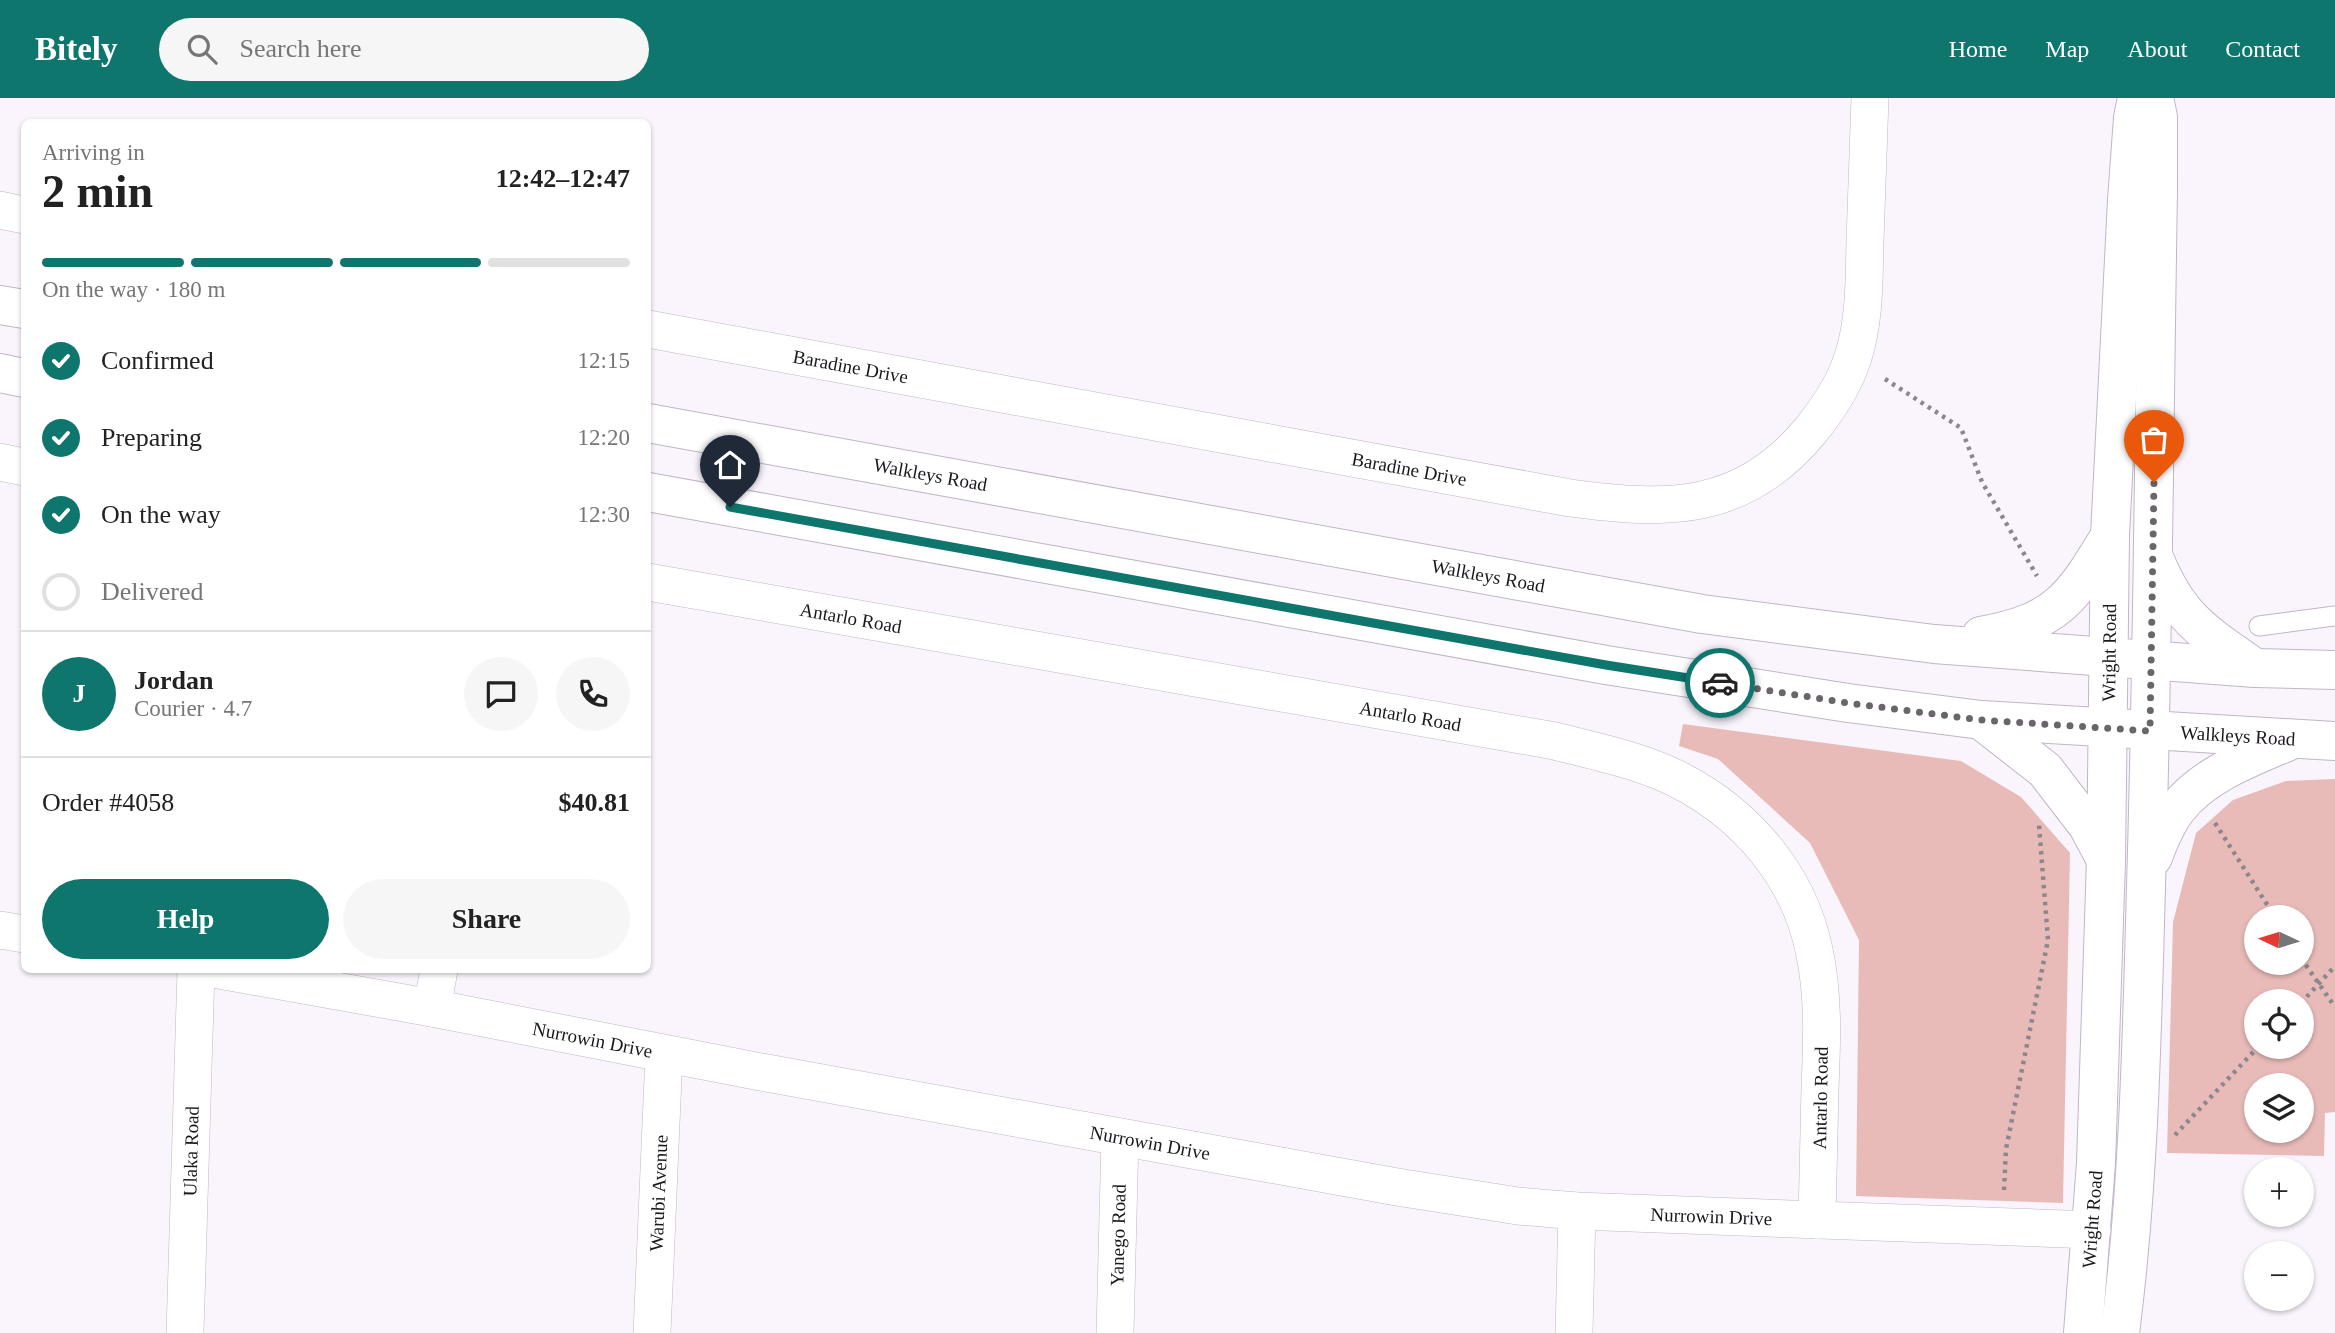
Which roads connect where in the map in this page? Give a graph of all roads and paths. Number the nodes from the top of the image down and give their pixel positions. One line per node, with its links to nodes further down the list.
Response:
1 (1870, 98): 8 (street, Baradine Drive)
2 (2137, 98): 16 (main road, Wright Road)
3 (2154, 98): 17 (main road, Wright Road)
4 (0, 210): 5 (street)
5 (21, 214)
6 (0, 305): 7 (main road)
7 (21, 308)
8 (651, 330)
9 (0, 373): 10 (main road)
10 (21, 377)
11 (1881, 377): 19 (path)
12 (651, 424): 22 (main road, Walkleys Road)
13 (0, 463): 14 (street)
14 (21, 466)
15 (651, 493): 27 (main road, Walkleys Road)
16 (2110, 536): 22 (main road); 23 (main road, Wright Road)
17 (2154, 558): 24 (main road, Wright Road); 25 (main road)
18 (651, 583): 54 (street, Antarlo Road)
19 (2043, 585)
20 (2335, 617): 21 (lane)
21 (2259, 626)
22 (1934, 644): 23 (main road, Walkleys Road)
23 (2109, 657): 24 (main road, Walkleys Road); 28 (main road, Wright Road)
24 (2151, 661): 25 (main road, Walkleys Road); 29 (main road, Wright Road)
25 (2255, 668): 26 (main road, Walkleys Road)
26 (2335, 670)
27 (1981, 720): 28 (main road, Walkleys Road); 34 (main road)
28 (2108, 728): 29 (main road, Walkleys Road); 34 (main road, Wright Road)
29 (2150, 731): 30 (main road, Walkleys Road); 35 (main road, Wright Road)
30 (2291, 740): 31 (main road, Walkleys Road); 35 (main road)
31 (2335, 741)
32 (2038, 817): 52 (path)
33 (2211, 817): 36 (path)
34 (2106, 860): 55 (main road, Wright Road)
35 (2147, 872): 61 (main road, Wright Road)
36 (2267, 905)
37 (0, 930): 38 (street)
38 (21, 934)
39 (2335, 966): 44 (path)
40 (196, 973): 56 (street, Ulaka Road)
41 (236, 973): 47 (street, Nurrowin Drive)
42 (438, 973): 47 (street)
43 (2312, 975): 44 (path)
44 (2318, 985): 45 (path); 46 (path)
45 (2314, 989)
46 (2335, 1007)
47 (432, 1008): 48 (street, Nurrowin Drive)
48 (664, 1054): 50 (street, Nurrowin Drive); 57 (street, Warubi Avenue)
49 (2247, 1059): 51 (path)
50 (1120, 1137): 53 (street, Nurrowin Drive); 58 (street, Yanego Road)
51 (2168, 1142)
52 (2004, 1190)
53 (1577, 1211): 54 (street, Nurrowin Drive); 59 (street)
54 (1817, 1220): 55 (street, Nurrowin Drive)
55 (2092, 1230): 60 (main road, Wright Road)
56 (185, 1333)
57 (652, 1333)
58 (1115, 1333)
59 (1574, 1333)
60 (2083, 1333)
61 (2120, 1333)

